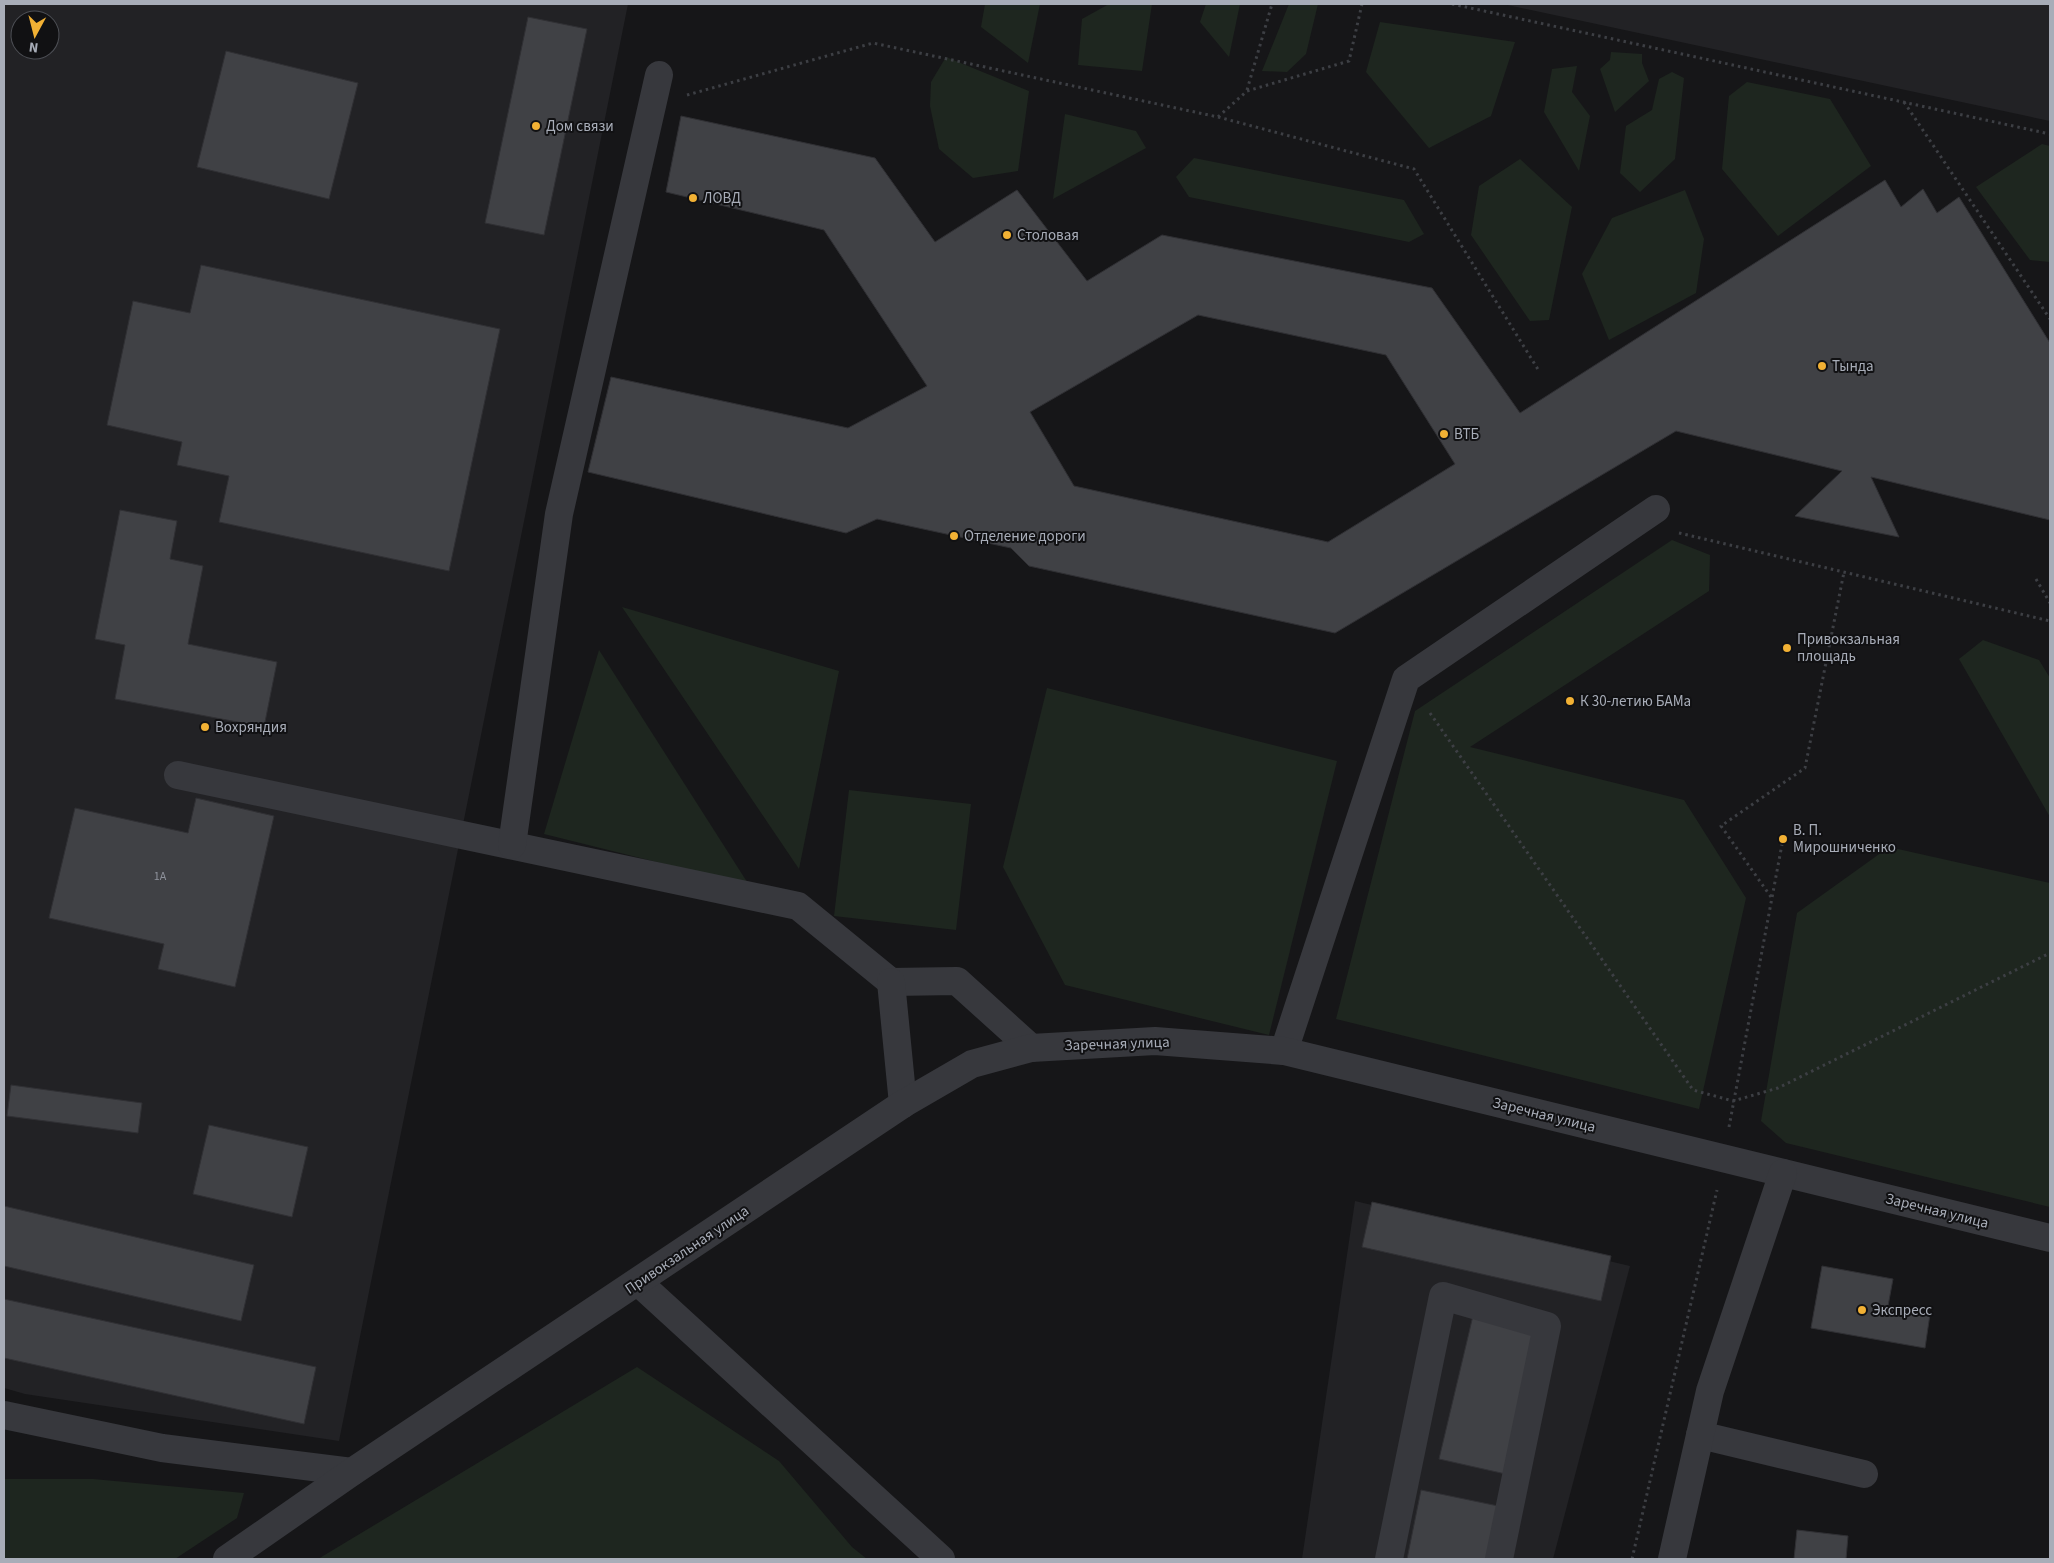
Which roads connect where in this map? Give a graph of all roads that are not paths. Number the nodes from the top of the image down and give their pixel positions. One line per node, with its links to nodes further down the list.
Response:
1 (659, 75): 4 (street)
2 (1646, 516): 7 (street)
3 (178, 775): 4 (street)
4 (512, 846): 5 (street)
5 (891, 982): 6 (street); 8 (street)
6 (1031, 1048): 7 (street, Заречная улица); 8 (street, Привокзальная улица)
7 (1284, 1051): 9 (street, Заречная улица)
8 (903, 1104): 11 (street, Привокзальная улица)
9 (1783, 1173): 10 (street, Заречная улица); 13 (street)
10 (2050, 1238)
11 (638, 1282): 14 (street, Привокзальная улица); 17 (street)
12 (4, 1415): 14 (street)
13 (1700, 1435): 15 (street); 20 (street)
14 (352, 1472): 16 (street, Привокзальная улица)
15 (1864, 1474)
16 (227, 1559)
17 (941, 1559)
18 (1389, 1559): 19 (street)
19 (1499, 1559)
20 (1672, 1559)

